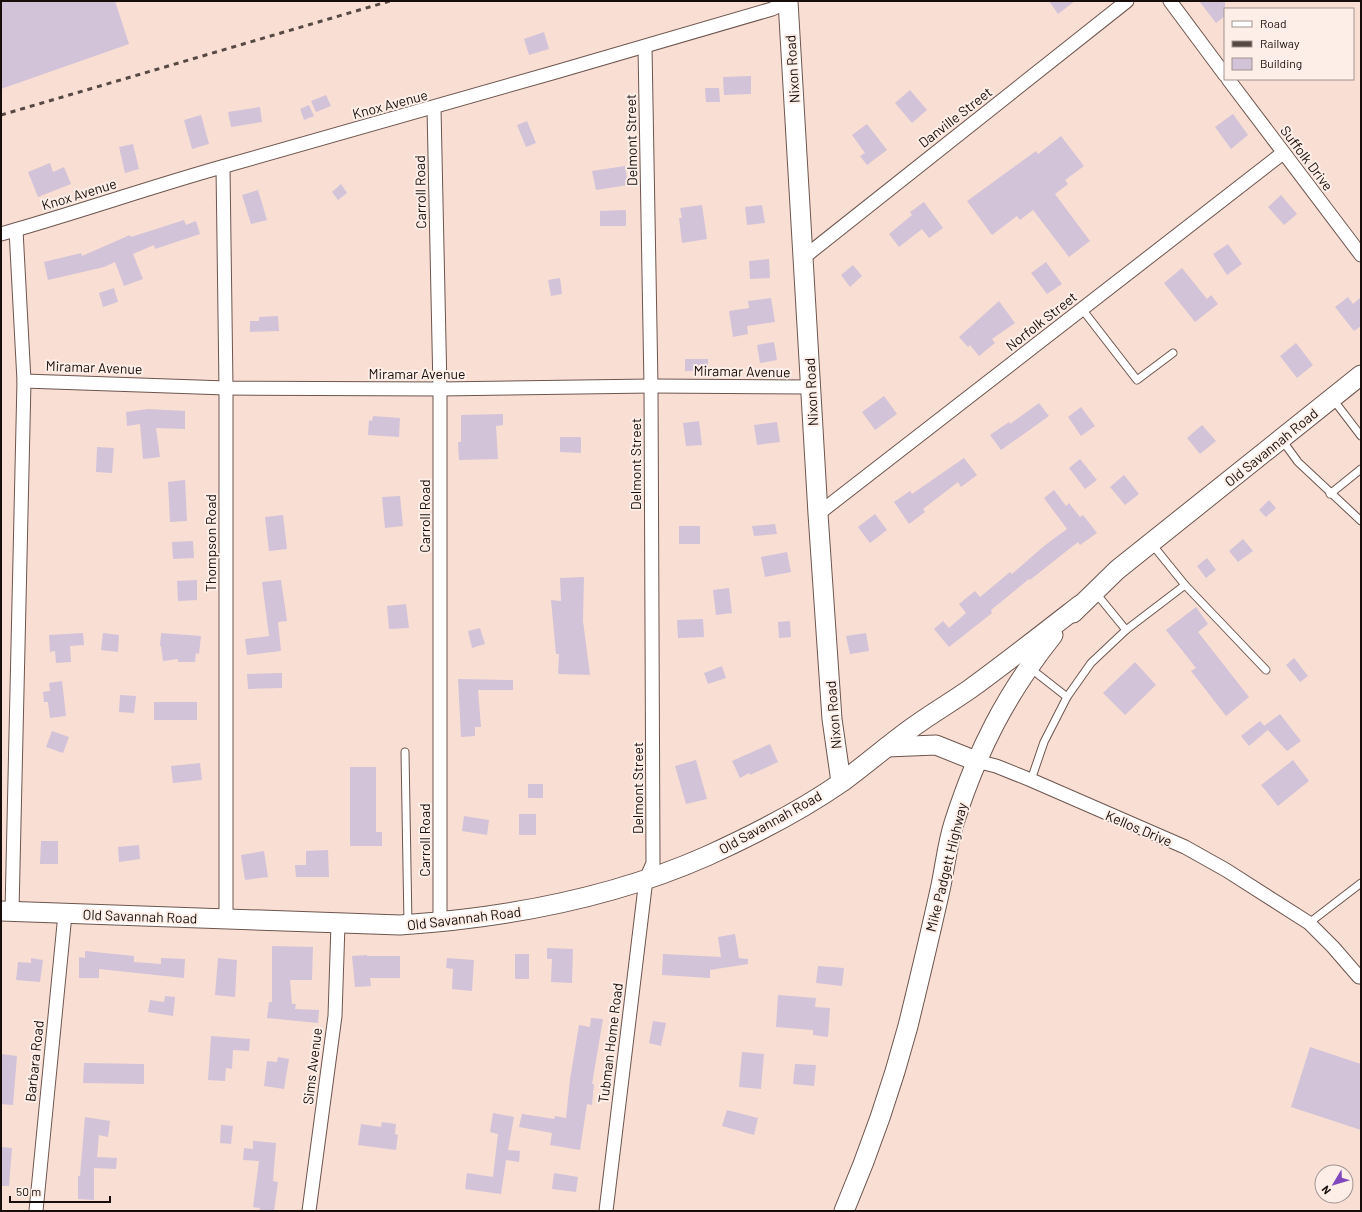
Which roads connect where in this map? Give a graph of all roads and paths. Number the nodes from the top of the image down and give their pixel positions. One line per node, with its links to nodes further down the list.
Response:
1 (788, 1): 4 (street, Knox Avenue); 13 (main road, Nixon Road)
2 (1127, 1): 13 (street, Danville Street)
3 (1170, 1): 5 (street)
4 (645, 47): 7 (street, Knox Avenue); 18 (street, Delmont Street)
5 (1224, 74)
6 (1229, 80): 8 (street, Suffolk Drive)
7 (434, 108): 9 (street, Knox Avenue); 21 (street, Carroll Road)
8 (1283, 153): 12 (street, Suffolk Drive); 14 (street, Norfolk Street)
9 (223, 166): 10 (street, Knox Avenue); 19 (street, Thompson Road)
10 (16, 230): 11 (street, Knox Avenue); 17 (street)
11 (1, 234)
12 (1361, 255)
13 (803, 258): 20 (main road, Nixon Road)
14 (1082, 309): 15 (lane); 27 (street, Norfolk Street)
15 (1173, 353)
16 (1361, 375): 22 (main road, Old Savannah Road)
17 (24, 381): 19 (street, Miramar Avenue); 45 (street)
18 (651, 386): 20 (street, Miramar Avenue); 21 (street, Miramar Avenue); 43 (street, Delmont Street)
19 (226, 388): 21 (street, Miramar Avenue); 47 (street, Thompson Road)
20 (811, 388): 27 (main road, Nixon Road)
21 (440, 389): 48 (street, Carroll Road)
22 (1332, 398): 23 (lane); 24 (main road, Old Savannah Road)
23 (1361, 436)
24 (1281, 439): 26 (lane); 28 (main road, Old Savannah Road)
25 (1361, 469): 26 (lane)
26 (1330, 494): 29 (lane)
27 (818, 514): 42 (main road, Nixon Road)
28 (1181, 519): 30 (main road, Mike Padgett Highway)
29 (1361, 521)
30 (1151, 542): 31 (lane); 32 (main road, Mike Padgett Highway)
31 (1185, 585): 34 (lane); 36 (lane)
32 (1094, 592): 33 (main road, Mike Padgett Highway); 34 (lane)
33 (1080, 605): 35 (main road, Mike Padgett Highway); 38 (main road, Old Savannah Road)
34 (1126, 630): 37 (lane)
35 (1028, 667): 37 (lane); 40 (main road, Mike Padgett Highway)
36 (1266, 670)
37 (1067, 697): 41 (lane)
38 (887, 747): 40 (main road, Kellos Drive); 42 (main road, Old Savannah Road)
39 (405, 752): 51 (lane)
40 (976, 761): 41 (street, Kellos Drive); 56 (main road, Mike Padgett Highway)
41 (1031, 780): 49 (street, Kellos Drive)
42 (841, 782): 43 (main road, Old Savannah Road)
43 (646, 879): 48 (main road, Old Savannah Road); 55 (street, Tubman Home Road)
44 (1361, 883): 49 (lane)
45 (7, 911): 46 (main road, Old Savannah Road)
46 (65, 914): 47 (main road, Old Savannah Road); 53 (street, Barbara Road)
47 (226, 919): 50 (main road, Old Savannah Road)
48 (440, 923): 51 (main road, Old Savannah Road)
49 (1309, 923): 52 (street, Kellos Drive)
50 (338, 924): 51 (main road, Old Savannah Road); 54 (street, Sims Avenue)
51 (408, 925)
52 (1359, 977)
53 (36, 1211)
54 (309, 1211)
55 (606, 1211)
56 (844, 1211)

